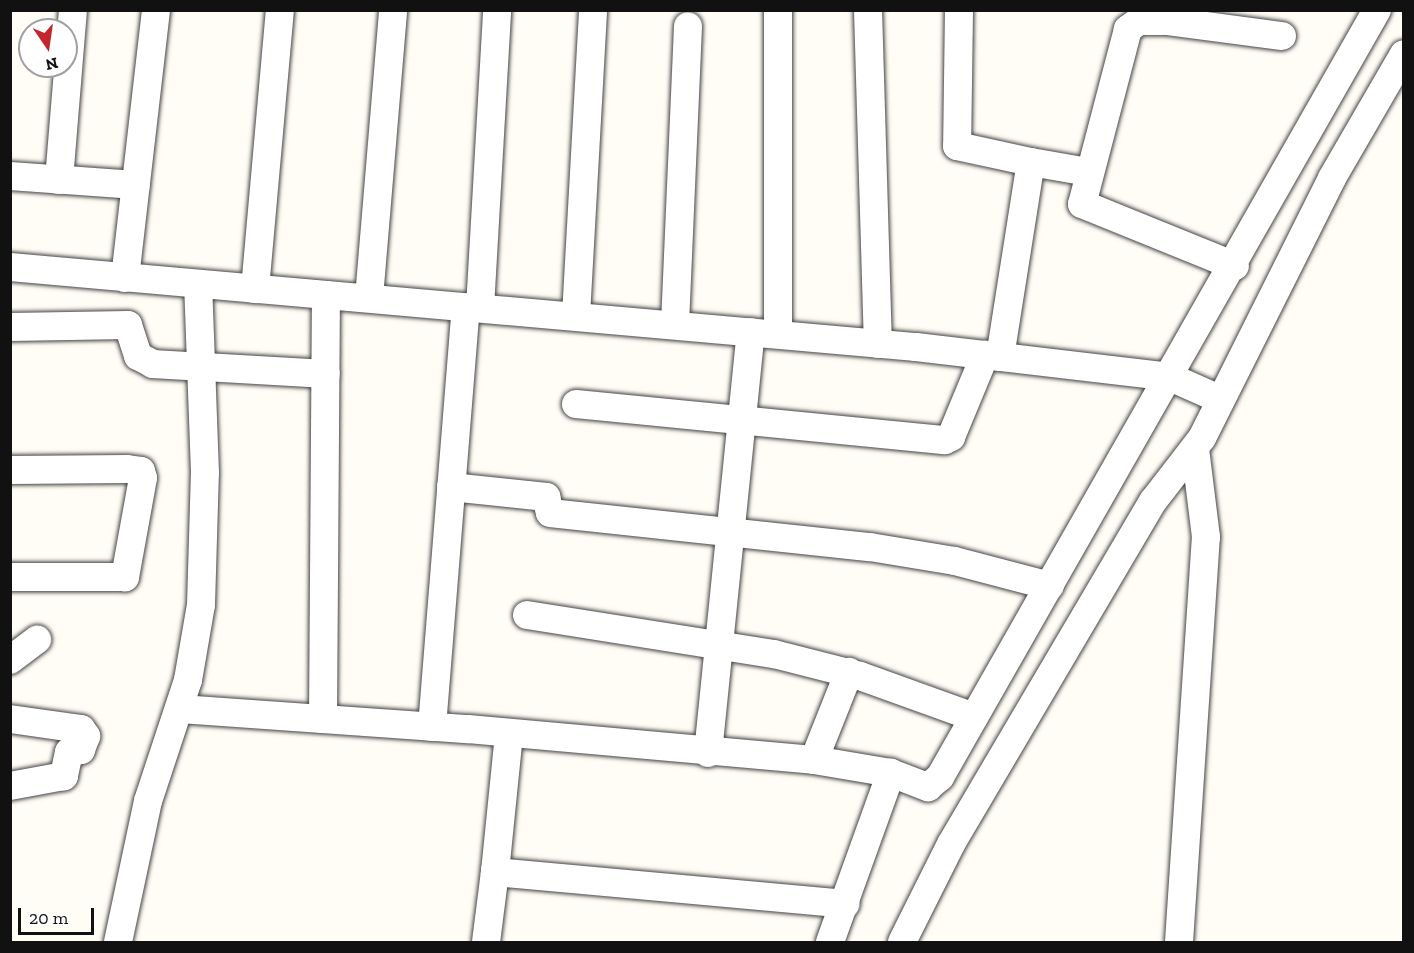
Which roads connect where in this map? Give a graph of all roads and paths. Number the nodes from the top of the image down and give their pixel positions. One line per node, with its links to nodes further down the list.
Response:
1 (73, 10): 18 (street)
2 (156, 10): 19 (street)
3 (280, 10): 24 (street)
4 (393, 10): 26 (street)
5 (497, 10): 27 (street)
6 (593, 10): 28 (street)
7 (778, 10): 32 (street)
8 (868, 10): 33 (street)
9 (959, 10): 15 (street)
10 (1377, 10): 20 (street)
11 (1169, 16): 13 (street); 16 (street)
12 (688, 26): 29 (street)
13 (1282, 36)
14 (1404, 54): 37 (street)
15 (1031, 162): 16 (street); 34 (street)
16 (1088, 172): 20 (street)
17 (10, 176): 18 (street)
18 (59, 180): 19 (street)
19 (136, 185): 22 (street)
20 (1235, 266): 37 (street)
21 (10, 267): 22 (street)
22 (125, 278): 23 (street)
23 (198, 284): 24 (street); 35 (street)
24 (255, 289): 25 (street)
25 (326, 295): 26 (street); 36 (street)
26 (369, 298): 27 (street)
27 (473, 307): 28 (street); 42 (street)
28 (576, 316): 29 (street)
29 (675, 324): 31 (street)
30 (10, 327): 35 (street)
31 (751, 332): 32 (street); 39 (street)
32 (778, 334): 33 (street)
33 (878, 344): 34 (street)
34 (993, 356): 37 (street); 39 (street)
35 (202, 370): 36 (street); 51 (street)
36 (326, 374): 54 (street)
37 (1193, 387): 40 (street); 45 (street)
38 (576, 404): 39 (street)
39 (741, 420): 43 (street)
40 (1195, 449): 66 (street); 67 (street)
41 (10, 471): 44 (street)
42 (451, 487): 43 (street); 55 (street)
43 (730, 534): 45 (street); 48 (street)
44 (10, 577)
45 (1050, 586): 52 (street)
46 (526, 615): 48 (street)
47 (37, 640): 49 (street)
48 (720, 645): 50 (street); 57 (street)
49 (10, 660)
50 (849, 672): 52 (street); 58 (street)
51 (180, 709): 54 (street); 63 (street)
52 (974, 717): 59 (street)
53 (10, 719): 60 (street)
54 (323, 719): 55 (street)
55 (432, 727): 56 (street)
56 (509, 734): 57 (street); 61 (street)
57 (708, 753): 58 (street)
58 (814, 760): 59 (street)
59 (891, 773): 62 (street)
60 (10, 786)
61 (495, 872): 62 (street); 64 (street)
62 (846, 904): 65 (street)
63 (118, 942)
64 (486, 942)
65 (830, 942)
66 (902, 942)
67 (1179, 942)

